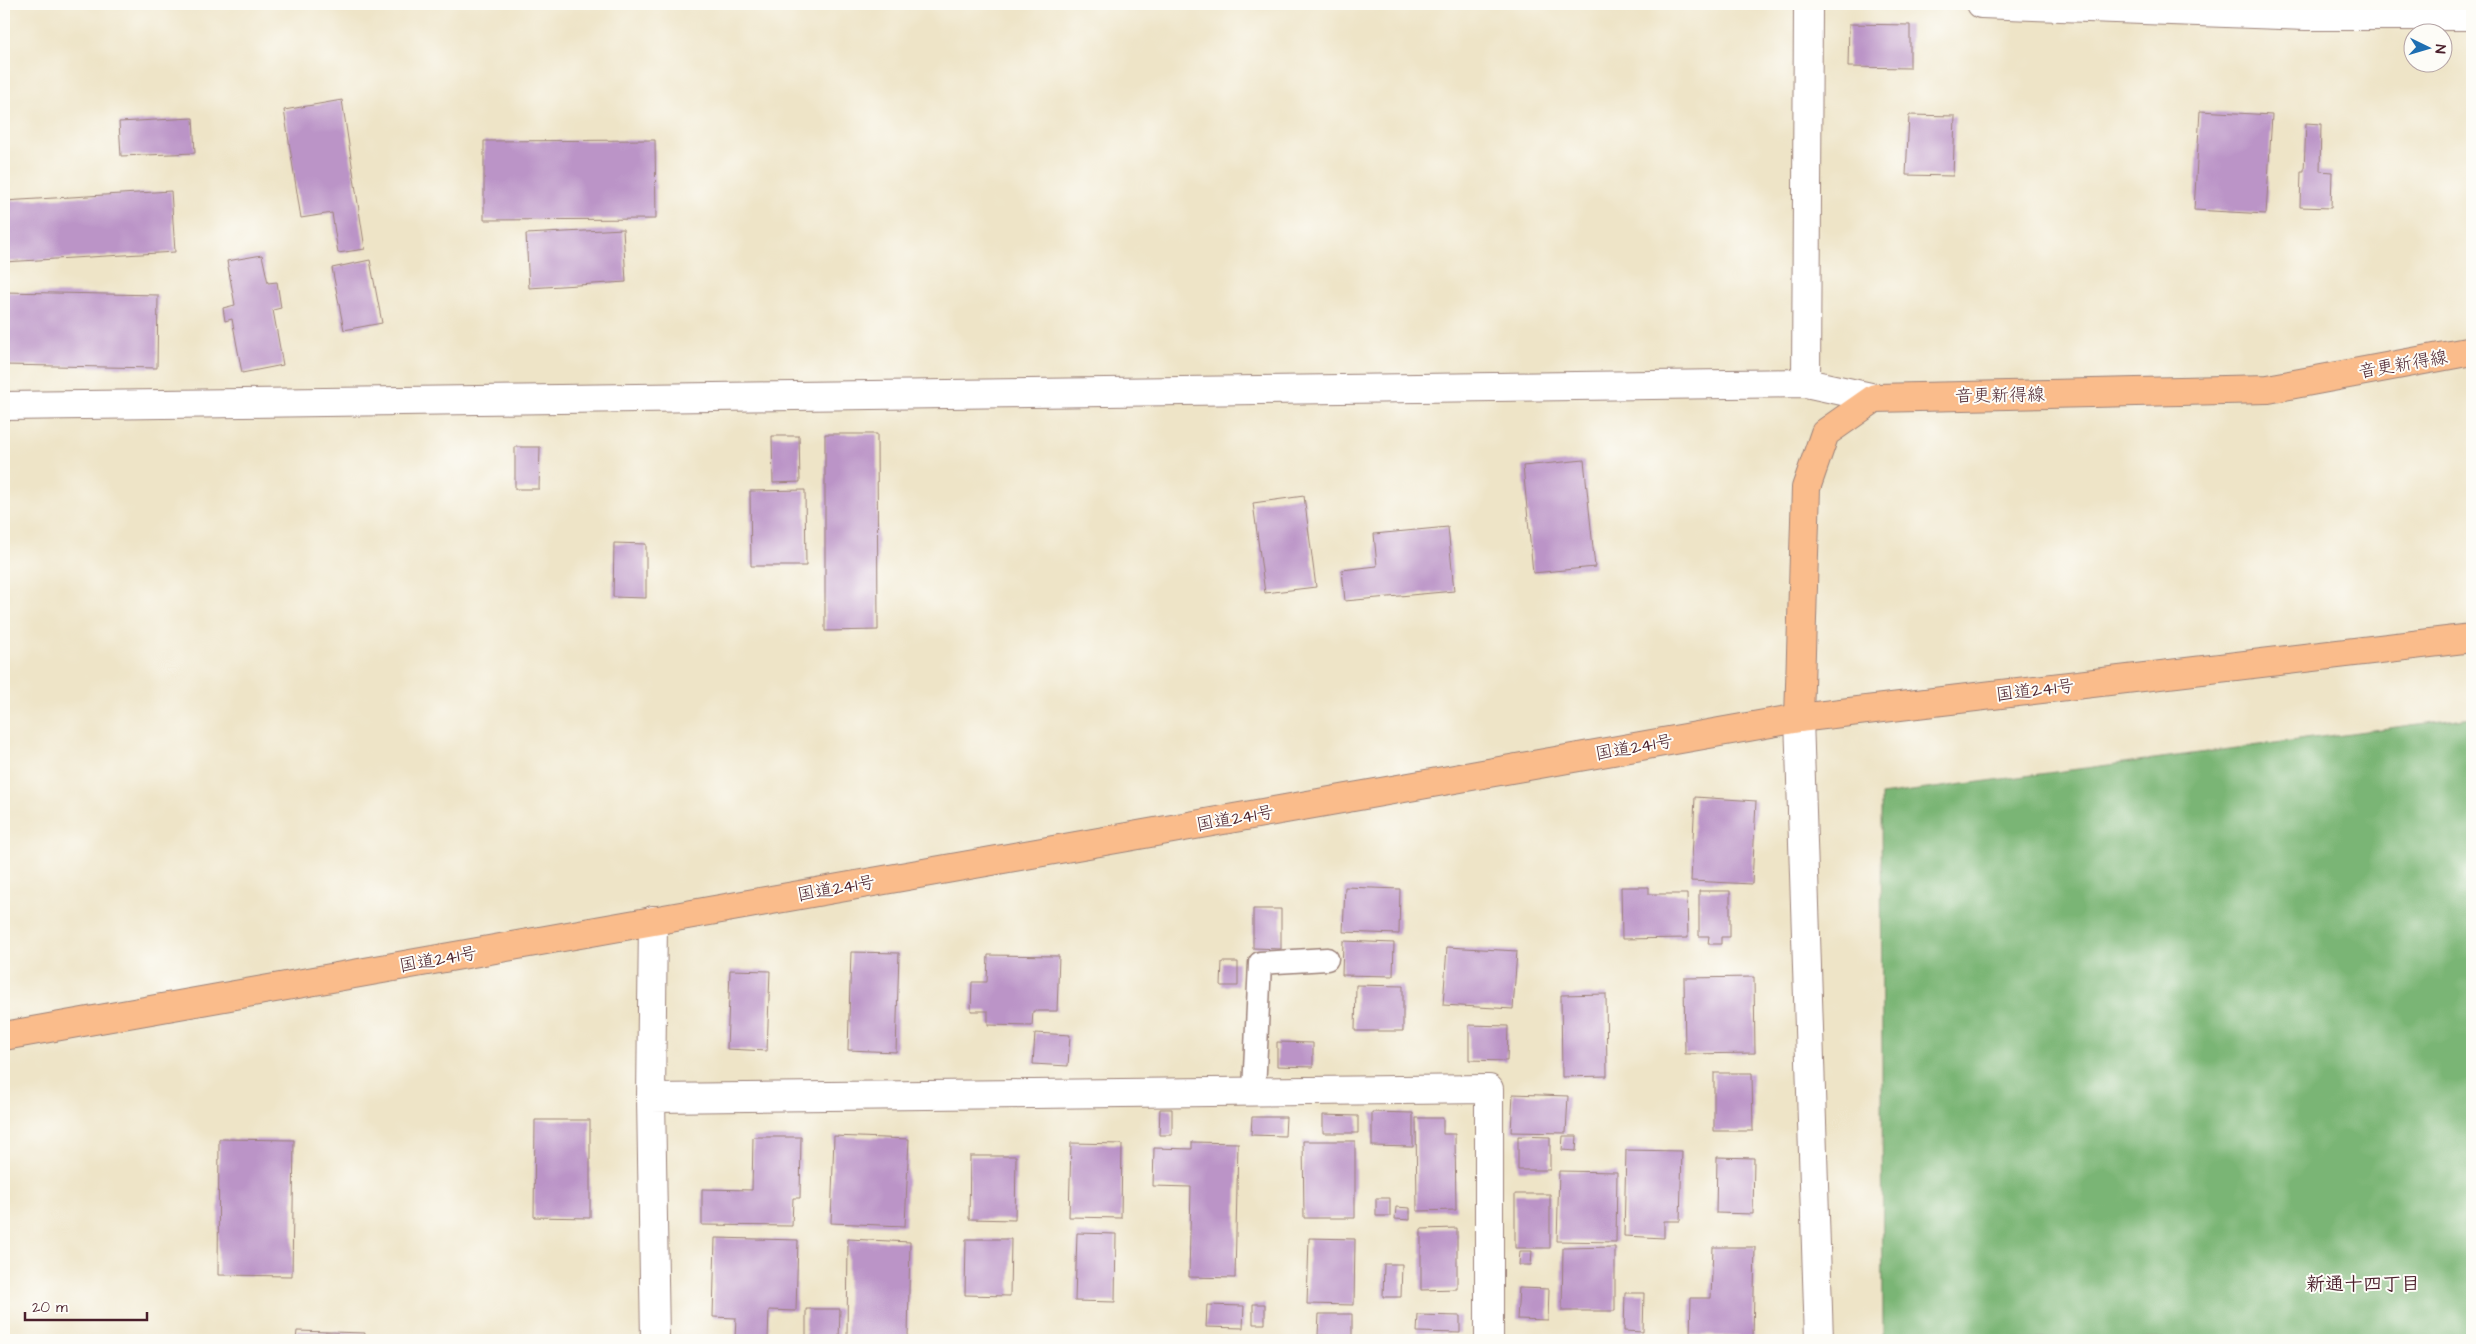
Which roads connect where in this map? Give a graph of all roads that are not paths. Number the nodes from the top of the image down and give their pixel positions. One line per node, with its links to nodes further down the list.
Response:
1 (1808, 4): 5 (street)
2 (1981, 4): 3 (street)
3 (2472, 16)
4 (2472, 352): 6 (main road, 音更新得線)
5 (1806, 383): 6 (street); 7 (street)
6 (1875, 398): 9 (main road)
7 (4, 406)
8 (2472, 638): 9 (main road, 国道241号)
9 (1799, 718): 10 (main road, 国道241号); 17 (street)
10 (653, 920): 12 (main road, 国道241号); 14 (street)
11 (1327, 959): 13 (lane)
12 (4, 1036)
13 (1254, 1091): 14 (street); 16 (street)
14 (651, 1098): 15 (street)
15 (655, 1340)
16 (1489, 1340)
17 (1819, 1340)

